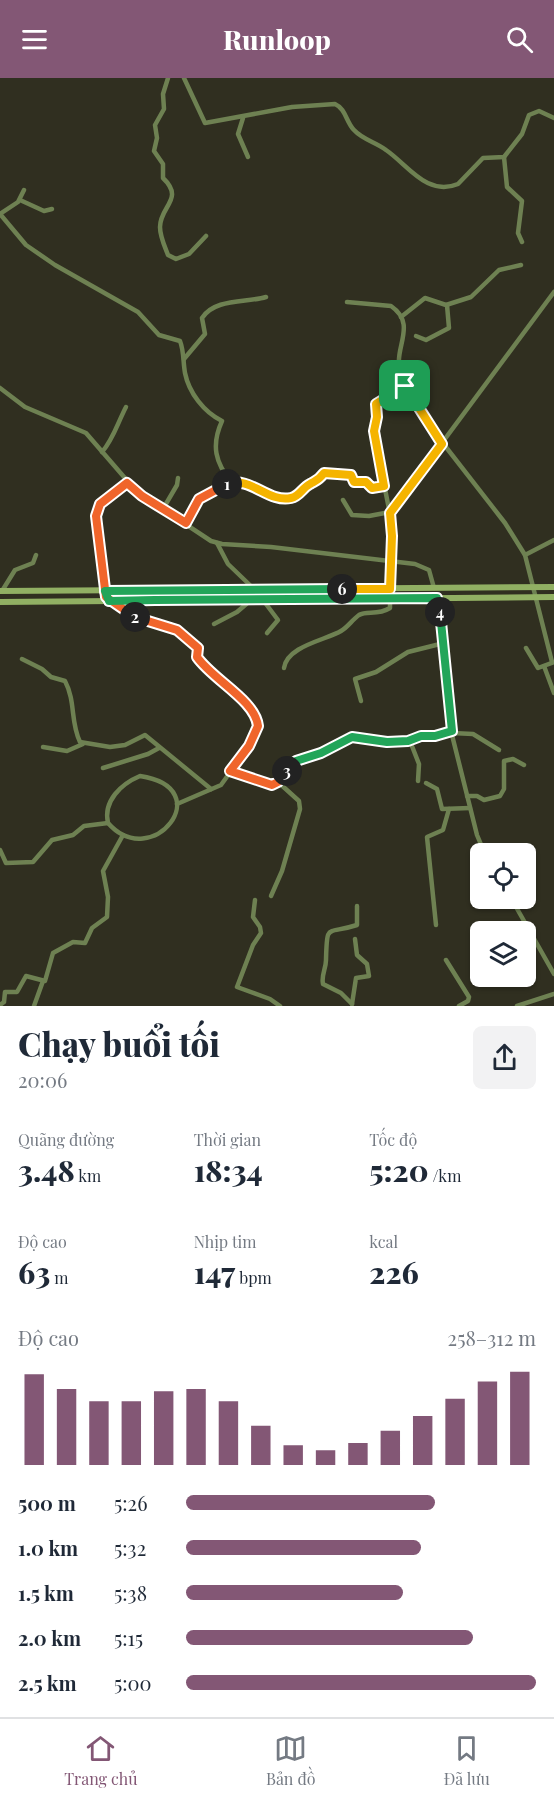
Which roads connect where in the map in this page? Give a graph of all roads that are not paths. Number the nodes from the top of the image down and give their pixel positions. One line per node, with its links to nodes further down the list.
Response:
1 (168, 78): 11 (street)
2 (184, 78): 3 (street)
3 (243, 118): 5 (street); 6 (street)
4 (554, 118): 6 (street)
5 (249, 157)
6 (504, 157): 12 (street)
7 (24, 190): 8 (street)
8 (20, 200): 9 (street); 10 (street)
9 (52, 209)
10 (0, 214): 20 (street)
11 (206, 236)
12 (522, 242)
13 (521, 265): 17 (street)
14 (554, 292): 24 (street)
15 (266, 297): 20 (street)
16 (347, 302): 18 (street)
17 (447, 305): 18 (street); 19 (street)
18 (401, 317): 21 (street)
19 (416, 336)
20 (184, 359): 28 (street)
21 (405, 386): 24 (street); 29 (street)
22 (0, 388): 25 (street)
23 (126, 407): 25 (street)
24 (442, 444): 32 (street); 37 (street)
25 (102, 452): 27 (street)
26 (178, 478): 31 (street)
27 (127, 483): 31 (street); 45 (street)
28 (232, 483): 29 (street); 33 (street)
29 (384, 486): 32 (street)
30 (343, 500): 32 (street)
31 (163, 509): 33 (street)
32 (390, 513): 38 (street)
33 (186, 523): 35 (street)
34 (554, 540): 37 (street)
35 (217, 543): 38 (street); 43 (street)
36 (36, 555): 44 (street)
37 (525, 555): 39 (street)
38 (390, 560): 41 (street); 42 (street)
39 (535, 587): 40 (main road); 41 (main road); 46 (street)
40 (554, 587)
41 (435, 588): 42 (main road)
42 (390, 589): 43 (main road)
43 (254, 590): 45 (main road)
44 (1, 591): 45 (main road)
45 (105, 591): 52 (street)
46 (537, 597): 47 (main road); 48 (main road); 59 (street)
47 (554, 597)
48 (437, 598): 49 (main road); 56 (street)
49 (390, 599): 51 (main road); 61 (street)
50 (251, 600): 51 (main road); 52 (main road); 54 (street)
51 (263, 600): 55 (street)
52 (109, 601): 53 (main road); 72 (street)
53 (0, 602)
54 (214, 624)
55 (267, 633)
56 (444, 643): 63 (street); 64 (street)
57 (526, 648): 60 (street)
58 (21, 659): 66 (street)
59 (553, 662): 60 (street)
60 (544, 666): 62 (street)
61 (284, 668)
62 (554, 693)
63 (360, 701)
64 (452, 732): 65 (street); 69 (street); 77 (street)
65 (410, 741): 73 (street); 74 (street)
66 (83, 744): 67 (street); 68 (street)
67 (43, 747)
68 (159, 748): 71 (street); 76 (street)
69 (499, 750)
70 (524, 765): 77 (street)
71 (103, 768)
72 (230, 771): 74 (street); 76 (street)
73 (418, 781)
74 (278, 782): 85 (street)
75 (426, 783): 80 (street)
76 (211, 789): 78 (street)
77 (467, 796): 79 (street)
78 (177, 804): 81 (street); 82 (street)
79 (470, 808): 80 (street); 83 (street)
80 (449, 809): 89 (street)
81 (108, 823): 82 (street); 84 (street)
82 (123, 835): 93 (street)
83 (482, 843)
84 (0, 850)
85 (271, 896)
86 (255, 900): 98 (street)
87 (357, 906): 96 (street)
88 (517, 909): 92 (street)
89 (436, 925)
90 (355, 939): 96 (street)
91 (446, 960): 99 (street)
92 (554, 974)
93 (43, 981): 95 (street); 97 (street)
94 (554, 994): 100 (street)
95 (0, 1005)
96 (352, 1005)
97 (34, 1006)
98 (280, 1006)
99 (459, 1006)
100 (517, 1006)

